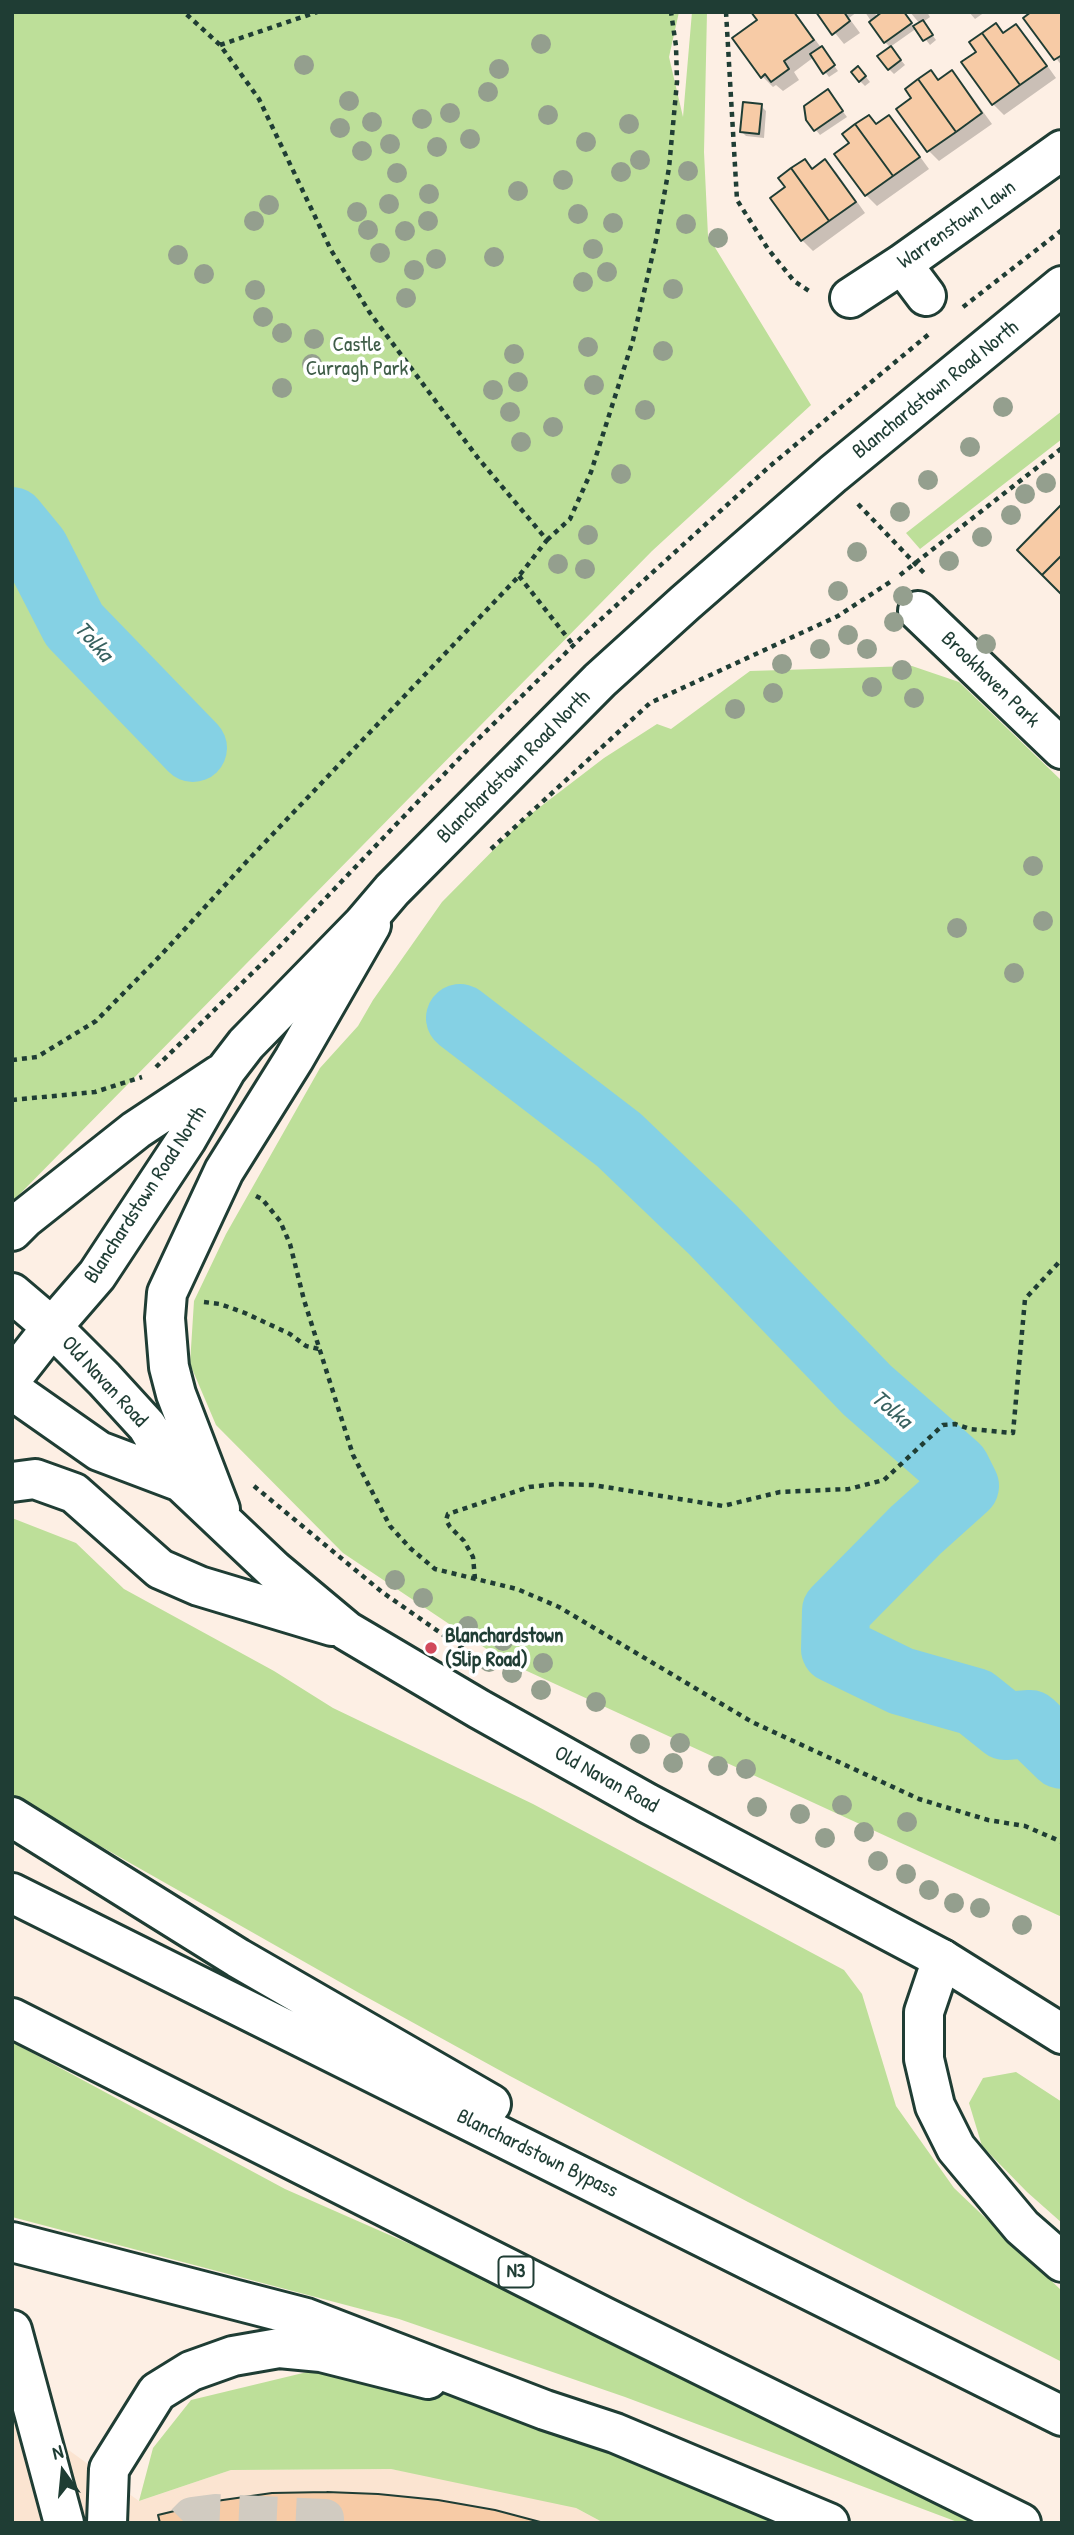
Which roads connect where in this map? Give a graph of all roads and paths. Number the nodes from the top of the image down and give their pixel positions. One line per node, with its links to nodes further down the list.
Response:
1 (184, 12): 5 (path)
2 (317, 12): 5 (path)
3 (671, 12): 13 (path)
4 (726, 12): 10 (path)
5 (220, 46): 13 (path)
6 (1062, 150): 7 (main road, Warrenstown Lawn)
7 (902, 264): 9 (main road); 10 (main road, Warrenstown Lawn)
8 (1062, 286): 12 (main road, Blanchardstown Road North)
9 (926, 296)
10 (850, 298)
11 (1062, 448): 14 (path)
12 (832, 476): 14 (path); 17 (main road, Blanchardstown Road North)
13 (547, 540): 15 (path)
14 (916, 564): 19 (path)
15 (519, 576): 17 (path); 21 (path)
16 (918, 611): 18 (main road, Brookhaven Park)
17 (600, 680): 20 (main road, Blanchardstown Road North)
18 (1062, 749)
19 (488, 853)
20 (392, 890): 22 (main road, Blanchardstown Road North); 25 (main road)
21 (12, 1060)
22 (226, 1070): 26 (main road); 30 (main road, Blanchardstown Road North)
23 (160, 1072): 24 (path)
24 (12, 1100)
25 (224, 1171): 29 (main road); 31 (path)
26 (12, 1231)
27 (1062, 1259): 38 (path)
28 (12, 1293): 30 (main road, Old Navan Road)
29 (167, 1293): 31 (path); 37 (main road)
30 (52, 1327): 32 (main road, Blanchardstown Road North); 35 (main road, Old Navan Road)
31 (319, 1349): 38 (path)
32 (12, 1378)
33 (12, 1390): 35 (main road, Old Navan Road)
34 (12, 1482): 39 (main road)
35 (181, 1482): 37 (main road, Old Navan Road)
36 (249, 1482): 40 (path)
37 (227, 1525): 39 (main road, Old Navan Road)
38 (475, 1579): 42 (path)
39 (348, 1631): 44 (main road, Old Navan Road)
40 (492, 1669)
41 (12, 1817): 49 (main road)
42 (1062, 1842)
43 (12, 1893): 49 (main road, Blanchardstown Bypass)
44 (942, 1959): 46 (main road, Old Navan Road); 48 (main road)
45 (12, 2018): 56 (main road, N3)
46 (1062, 2034)
47 (12, 2242): 51 (main road)
48 (1062, 2262)
49 (809, 2289): 52 (main road, Blanchardstown Bypass)
50 (12, 2330): 53 (main road)
51 (545, 2410): 54 (main road); 55 (main road)
52 (1062, 2416)
53 (64, 2523)
54 (107, 2523)
55 (829, 2523)
56 (1021, 2523)

